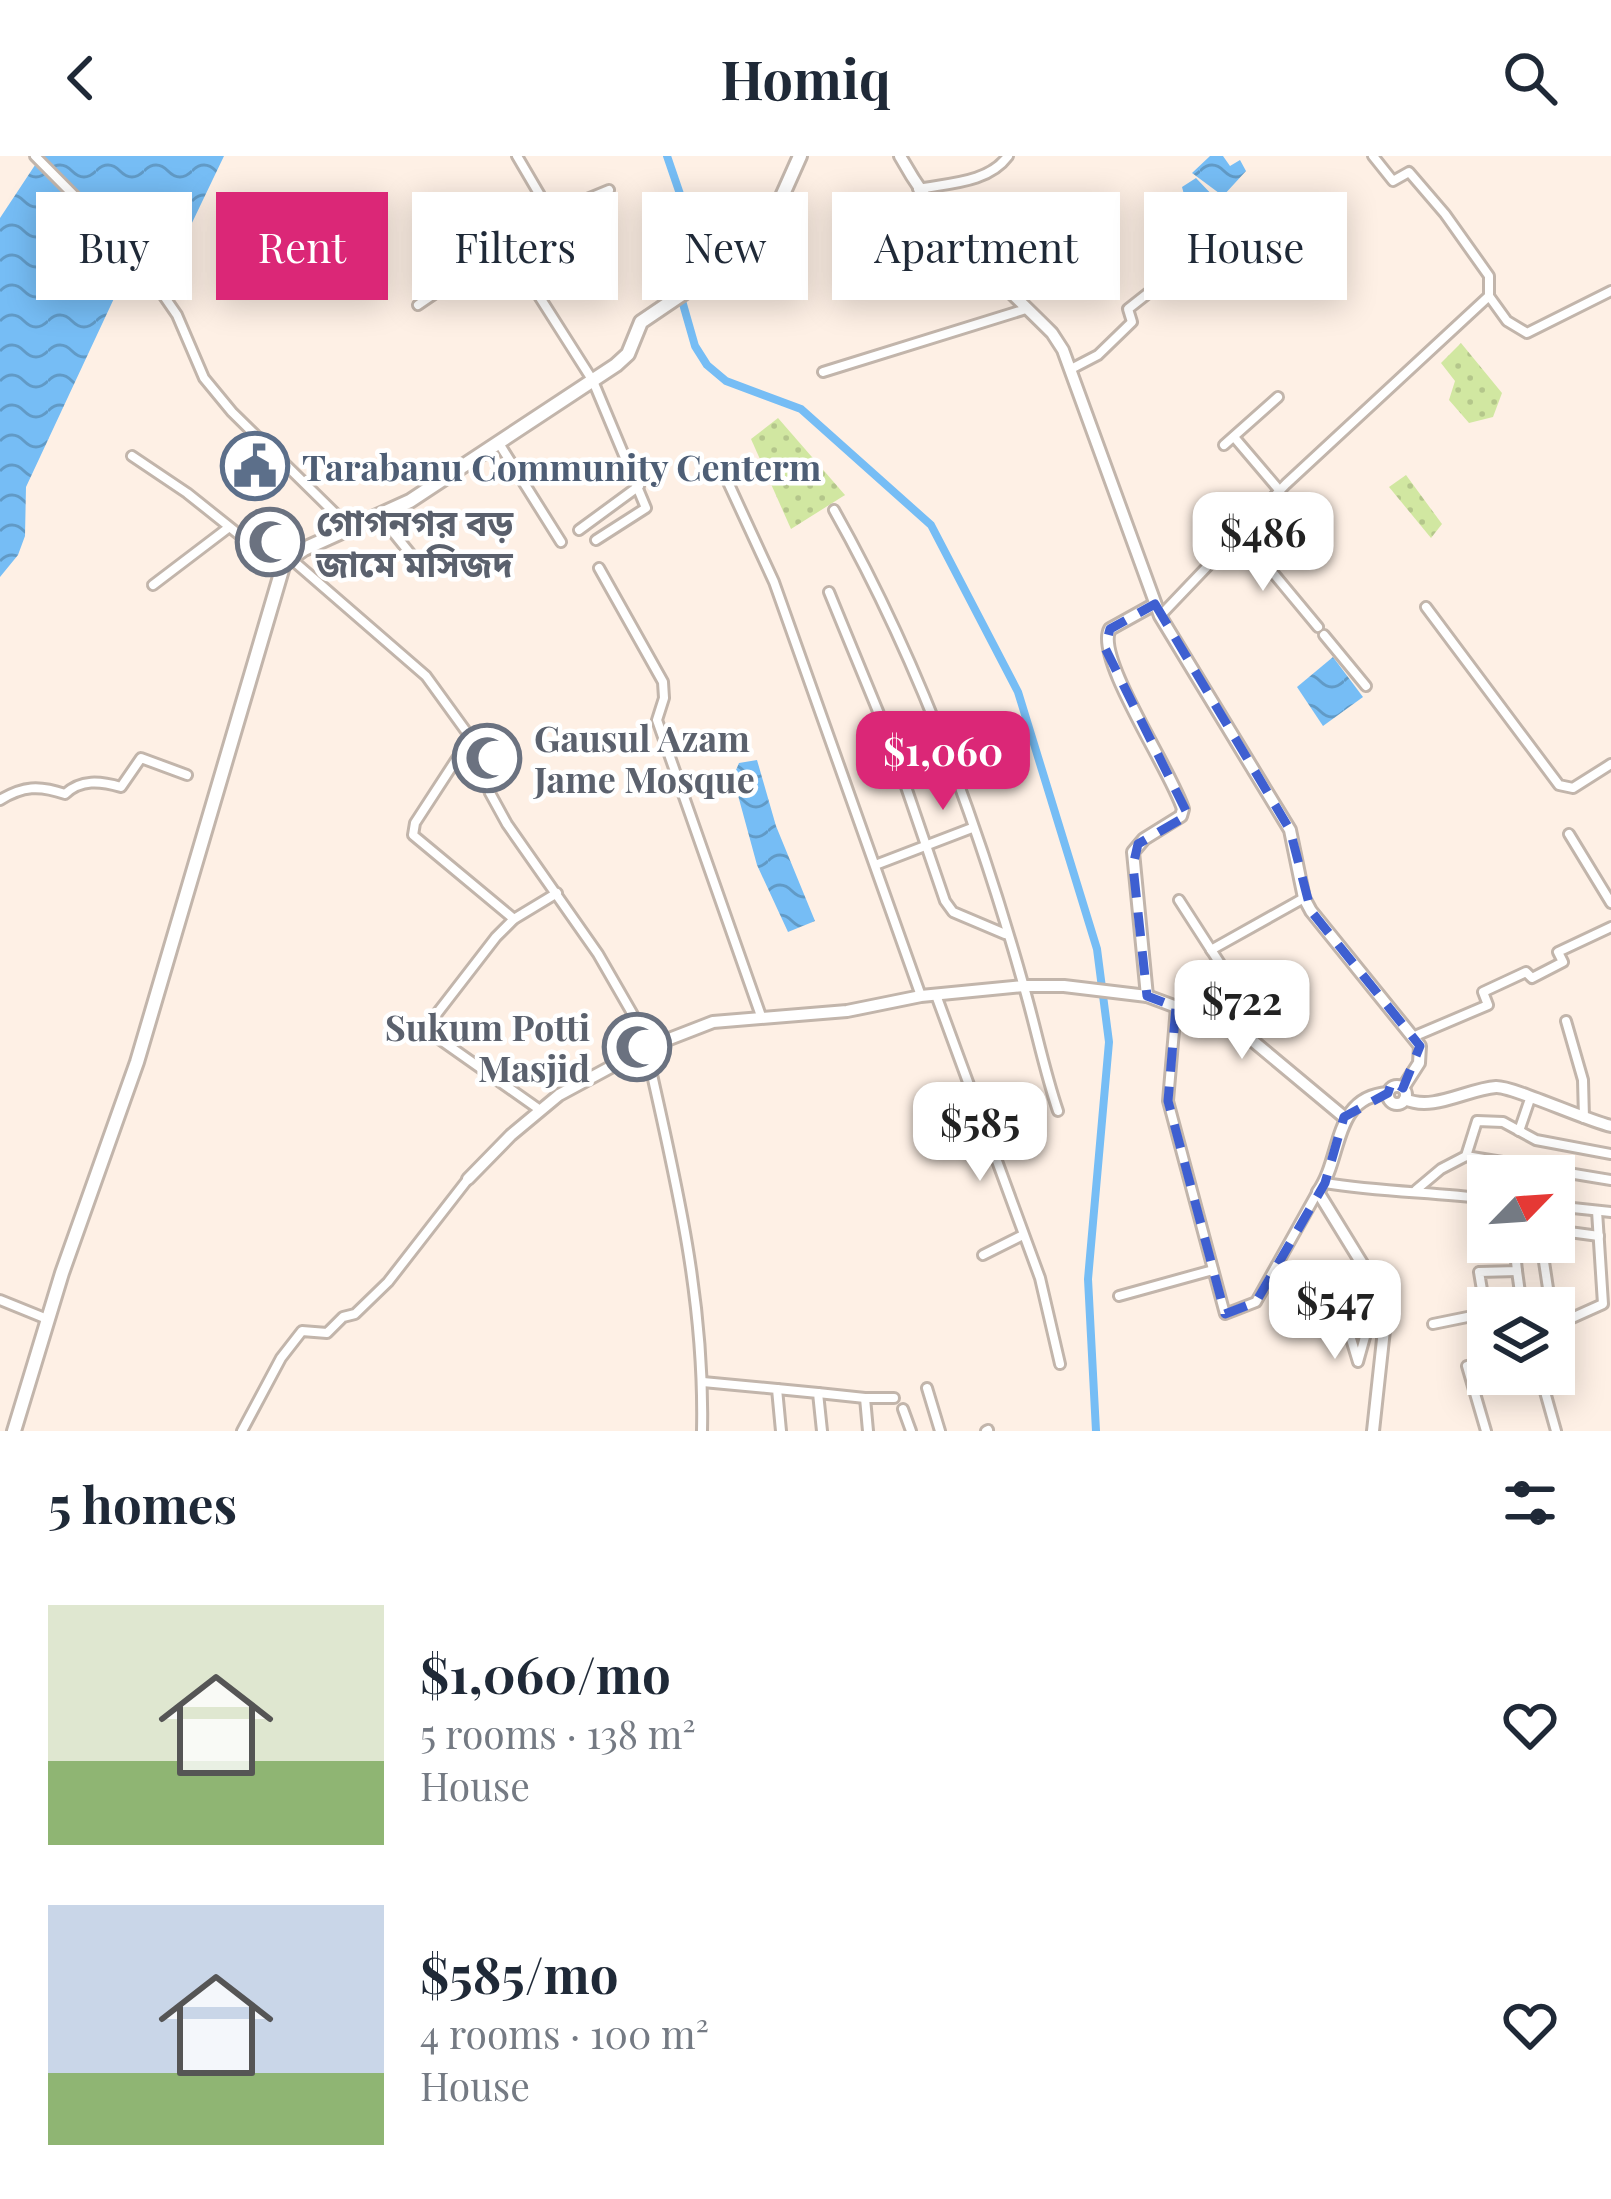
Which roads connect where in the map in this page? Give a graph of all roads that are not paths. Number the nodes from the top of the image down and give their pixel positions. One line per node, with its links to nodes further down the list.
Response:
1 (34, 156): 34 (street)
2 (517, 156): 9 (street)
3 (800, 156): 22 (main road)
4 (900, 156): 7 (street)
5 (1008, 156): 7 (street)
6 (1373, 156): 14 (street)
7 (918, 189): 11 (street)
8 (609, 190): 10 (street)
9 (538, 192)
10 (604, 192)
11 (920, 192)
12 (1611, 291): 14 (street)
13 (1144, 296): 20 (street)
14 (1489, 296): 30 (street)
15 (425, 300): 18 (street)
16 (542, 300): 22 (street)
17 (1019, 300): 19 (street)
18 (418, 305)
19 (1027, 308): 20 (street); 21 (street)
20 (1071, 369): 45 (street)
21 (823, 372)
22 (593, 381): 25 (main road); 29 (street)
23 (1278, 398): 24 (street)
24 (1234, 437): 26 (street); 30 (street)
25 (500, 445): 32 (main road); 38 (street)
26 (1224, 445)
27 (132, 456): 33 (street)
28 (721, 466): 54 (street)
29 (639, 486): 35 (street); 37 (street)
30 (1280, 491): 36 (street)
31 (834, 510): 51 (street)
32 (379, 514): 34 (main road); 39 (street)
33 (228, 528): 40 (street); 42 (street)
34 (350, 528): 40 (main road)
35 (579, 530)
36 (1240, 533): 45 (street); 46 (street)
37 (596, 540)
38 (561, 542)
39 (412, 557)
40 (286, 563): 47 (street); 105 (main road)
41 (599, 568): 68 (street)
42 (153, 585)
43 (829, 592): 53 (street)
44 (1426, 607): 48 (street)
45 (1158, 610): 56 (street); 66 (street)
46 (1366, 686)
47 (470, 739): 55 (street); 59 (street)
48 (1611, 764)
49 (187, 775): 50 (street)
50 (0, 800)
51 (972, 828): 53 (street); 61 (street)
52 (1568, 834): 58 (street)
53 (927, 844): 54 (street); 61 (street)
54 (878, 864): 65 (street)
55 (556, 893): 59 (street); 72 (street)
56 (1304, 898): 62 (street); 71 (street)
57 (1179, 900): 62 (street)
58 (1611, 903)
59 (514, 919): 75 (street)
60 (1611, 927): 71 (street)
61 (1006, 934): 63 (street)
62 (1211, 950): 70 (street)
63 (1024, 986): 64 (street); 66 (street); 76 (street)
64 (936, 995): 65 (street); 92 (street)
65 (921, 996): 68 (street)
66 (1147, 996): 67 (street)
67 (1176, 1007): 70 (street); 96 (street)
68 (761, 1016): 72 (street)
69 (1566, 1022): 78 (street)
70 (1216, 1024): 77 (street)
71 (1415, 1036): 73 (street)
72 (648, 1047): 75 (street); 109 (street)
73 (1404, 1093): 74 (street); 77 (street)
74 (1531, 1099): 78 (street); 80 (street)
75 (540, 1110): 83 (street)
76 (1058, 1111)
77 (1344, 1117): 85 (street)
78 (1584, 1120): 79 (street)
79 (1611, 1126)
80 (1519, 1131): 81 (street); 82 (street)
81 (1611, 1154)
82 (1466, 1156): 84 (street); 86 (street)
83 (468, 1179): 119 (street)
84 (1611, 1180)
85 (1321, 1188): 86 (street); 96 (street); 100 (street)
86 (1415, 1190): 87 (street)
87 (1467, 1196)
88 (1575, 1208): 89 (street)
89 (1597, 1211): 90 (street); 93 (street)
90 (1611, 1213)
91 (1575, 1232): 93 (street)
92 (1023, 1234): 94 (street); 108 (street)
93 (1599, 1236): 103 (street)
94 (983, 1255)
95 (1516, 1263): 97 (street)
96 (1213, 1270): 101 (street)
97 (1516, 1270): 98 (street); 99 (street)
98 (1482, 1287)
99 (1518, 1287)
100 (1377, 1288): 106 (street); 126 (street)
101 (1119, 1296)
102 (0, 1300): 105 (street)
103 (1575, 1315)
104 (1467, 1317): 107 (street)
105 (48, 1319): 118 (main road)
106 (1370, 1319)
107 (1433, 1324)
108 (1060, 1364)
109 (704, 1382): 110 (street); 120 (street)
110 (777, 1388): 112 (street); 121 (street)
111 (927, 1388): 125 (street)
112 (818, 1393): 115 (street); 122 (street)
113 (1475, 1395): 127 (street)
114 (1546, 1395): 128 (street)
115 (865, 1398): 116 (street); 123 (street)
116 (894, 1398)
117 (903, 1409): 124 (street)
118 (14, 1431)
119 (242, 1431)
120 (702, 1431)
121 (781, 1431)
122 (822, 1431)
123 (868, 1431)
124 (911, 1431)
125 (940, 1431)
126 (1373, 1431)
127 (1486, 1431)
128 (1556, 1431)

